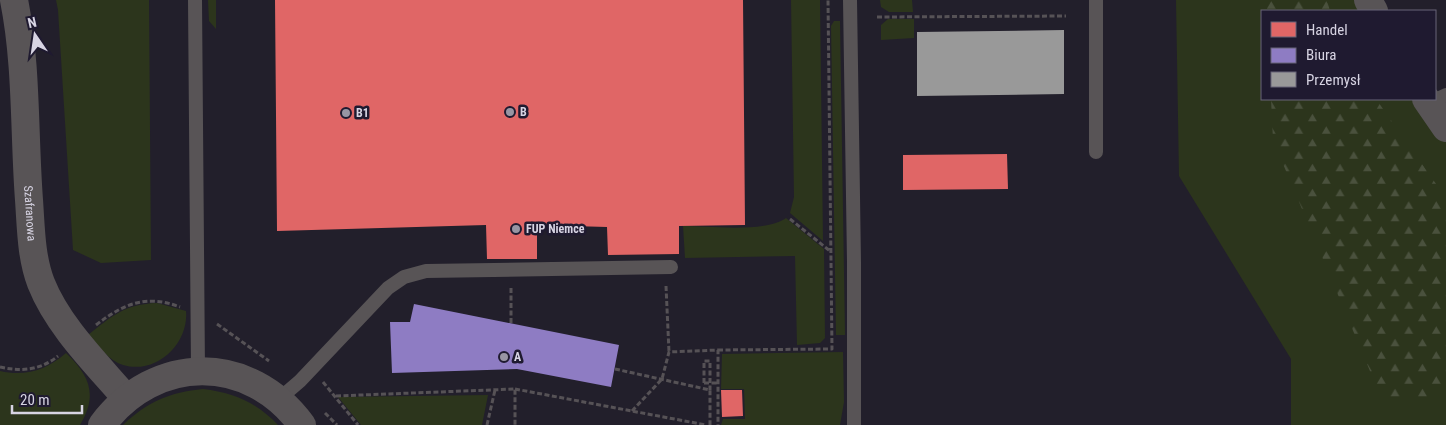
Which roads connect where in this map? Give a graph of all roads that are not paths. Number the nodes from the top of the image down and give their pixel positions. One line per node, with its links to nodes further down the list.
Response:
1 (14, 0): 10 (street, Szafranowa)
2 (195, 0): 9 (lane)
3 (850, 0): 14 (lane)
4 (1096, 0): 7 (lane)
5 (1433, 100): 6 (street)
6 (1446, 128)
7 (1096, 152)
8 (671, 267): 11 (lane)
9 (198, 371): 10 (street); 11 (street)
10 (126, 398): 13 (street)
11 (279, 399): 12 (street)
12 (310, 416)
13 (102, 425)
14 (854, 425)

